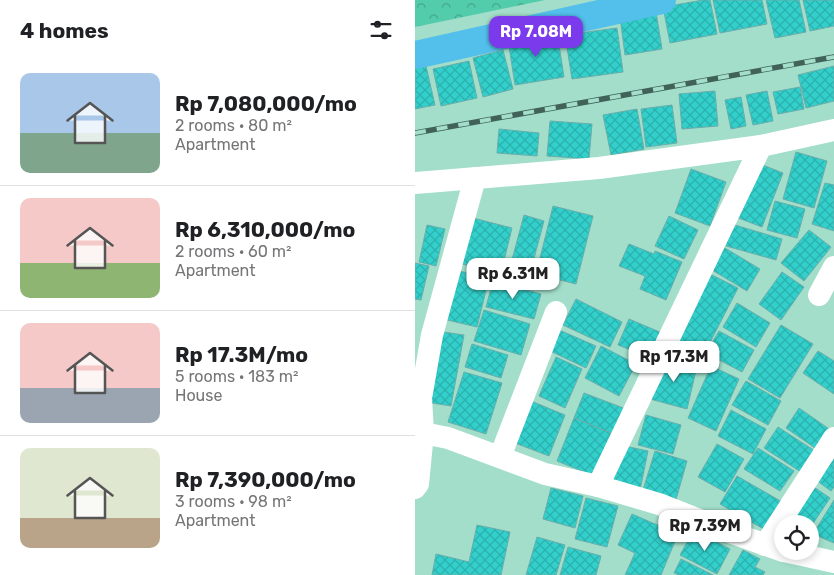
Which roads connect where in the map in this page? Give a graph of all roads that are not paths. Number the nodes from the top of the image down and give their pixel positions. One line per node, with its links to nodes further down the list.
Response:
1 (662, 0): 2 (highway)
2 (415, 55)
3 (834, 130): 4 (street)
4 (761, 146): 5 (street); 13 (street)
5 (475, 178): 6 (street); 10 (street)
6 (415, 183)
7 (834, 266): 8 (street)
8 (819, 294)
9 (556, 312): 12 (street)
10 (423, 433): 12 (street); 14 (street)
11 (834, 438): 15 (street)
12 (500, 457): 13 (street)
13 (598, 486): 16 (street)
14 (415, 488)
15 (794, 515)
16 (774, 548)
17 (819, 559): 18 (street)
18 (834, 562)

